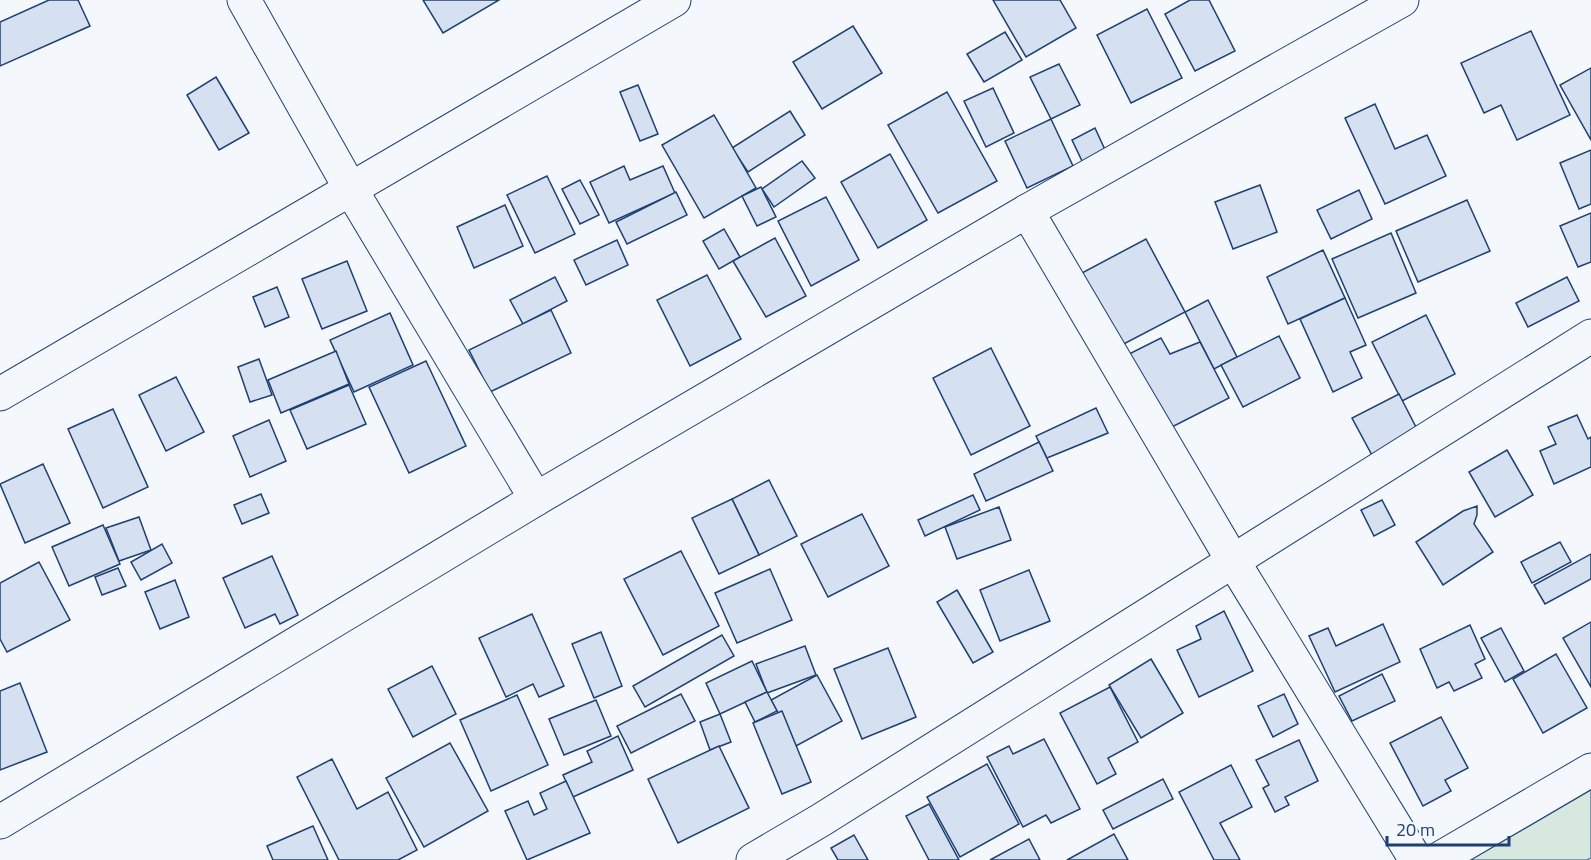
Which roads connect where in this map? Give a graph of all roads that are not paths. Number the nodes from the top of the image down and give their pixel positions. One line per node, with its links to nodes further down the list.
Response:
1 (244, 0): 4 (street)
2 (674, 0): 4 (street)
3 (1402, 0): 5 (street)
4 (350, 188): 7 (street); 8 (street)
5 (1028, 211): 8 (street); 9 (street)
6 (1591, 336): 9 (street)
7 (0, 394)
8 (536, 499): 11 (street)
9 (1233, 561): 12 (street); 13 (street)
10 (1591, 770): 14 (street)
11 (0, 822)
12 (753, 860)
13 (1416, 860)
14 (1437, 860)

